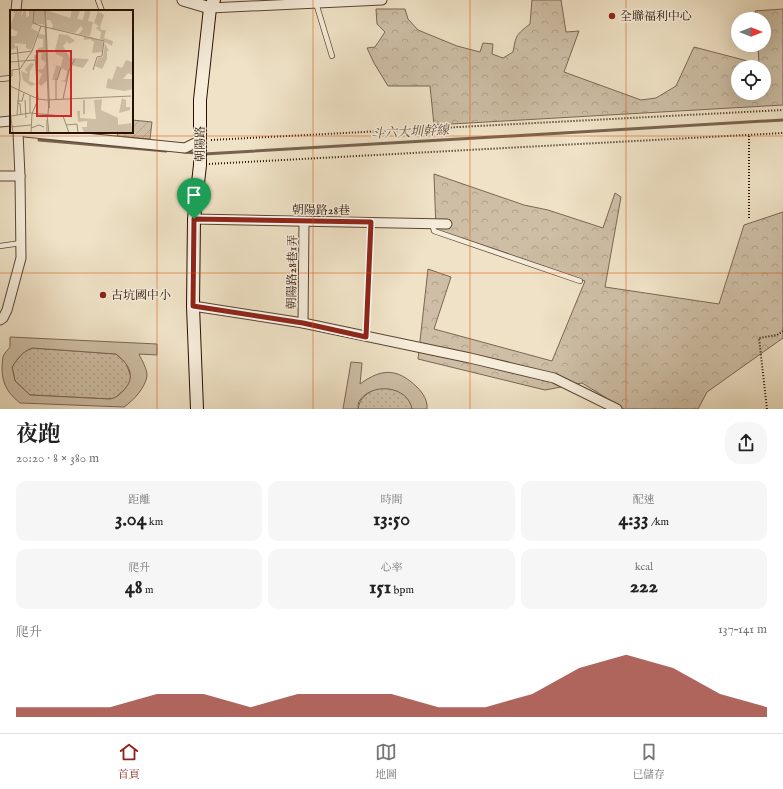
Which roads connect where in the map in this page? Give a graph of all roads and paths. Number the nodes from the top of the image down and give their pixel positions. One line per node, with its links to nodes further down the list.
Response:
1 (17, 0): 7 (street)
2 (98, 0): 8 (lane)
3 (183, 0): 6 (street)
4 (382, 0): 5 (street)
5 (316, 2): 6 (street); 9 (lane)
6 (212, 4): 19 (main road, 朝陽路)
7 (16, 10)
8 (102, 10)
9 (332, 56)
10 (10, 78): 11 (lane)
11 (0, 79)
12 (783, 110): 19 (path)
13 (10, 121): 14 (street)
14 (0, 122)
15 (18, 133): 22 (street)
16 (35, 133): 19 (street)
17 (783, 133): 18 (path)
18 (749, 135): 20 (path); 23 (path)
19 (200, 141): 20 (main road, 朝陽路)
20 (200, 164): 24 (main road, 朝陽路)
21 (0, 176): 22 (street)
22 (20, 176): 29 (street)
23 (749, 218)
24 (194, 219): 25 (street, 朝陽路28巷); 32 (main road, 朝陽路)
25 (304, 222): 26 (street, 朝陽路28巷); 34 (street, 朝陽路28巷1弄)
26 (371, 222): 27 (street, 朝陽路28巷); 36 (lane)
27 (432, 224): 28 (street, 朝陽路28巷); 31 (lane)
28 (447, 224)
29 (21, 243): 30 (lane); 33 (street)
30 (0, 246)
31 (580, 281)
32 (193, 306): 34 (street); 37 (main road, 朝陽路)
33 (0, 320)
34 (303, 323): 36 (street)
35 (783, 331): 39 (path)
36 (366, 337): 38 (street)
37 (196, 409)
38 (617, 409)
39 (767, 409)

